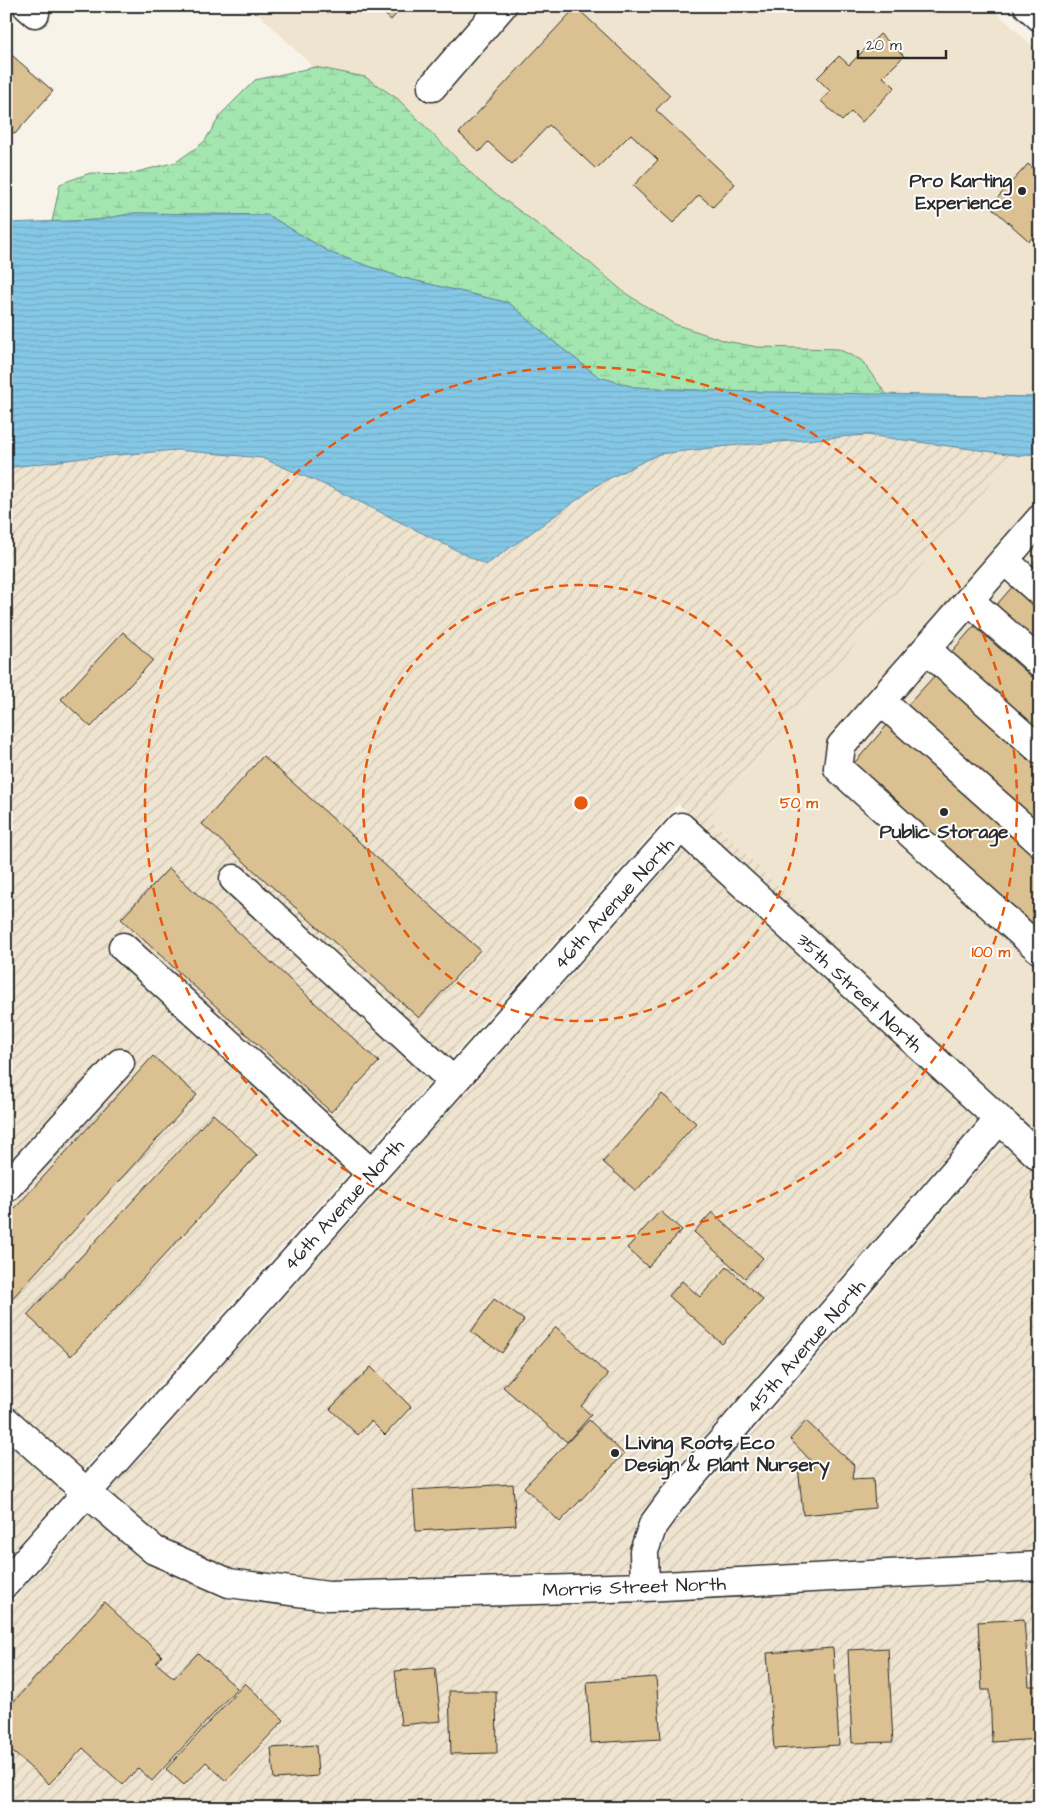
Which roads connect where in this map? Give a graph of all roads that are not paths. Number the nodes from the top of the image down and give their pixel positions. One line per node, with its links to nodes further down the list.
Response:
1 (502, 6): 4 (main road)
2 (1028, 6): 3 (main road)
3 (1040, 17)
4 (432, 87)
5 (1039, 520): 6 (main road)
6 (1004, 560): 7 (main road); 8 (main road)
7 (1040, 592)
8 (968, 600): 9 (main road); 10 (main road)
9 (926, 649): 11 (main road); 12 (main road)
10 (1040, 663)
11 (881, 701): 14 (main road); 17 (main road)
12 (1040, 750)
13 (681, 827): 19 (main road, 46th Avenue North); 20 (main road, 35th Street North)
14 (1040, 842)
15 (234, 879): 19 (main road)
16 (123, 947): 22 (main road)
17 (1040, 950)
18 (120, 1063): 23 (main road)
19 (453, 1081): 22 (main road, 46th Avenue North)
20 (999, 1120): 21 (main road, 35th Street North); 28 (main road, 45th Avenue North)
21 (1040, 1157)
22 (371, 1173): 25 (main road, 46th Avenue North)
23 (6, 1188)
24 (6, 1421): 25 (main road, Morris Street North)
25 (86, 1492): 27 (main road, 46th Avenue North); 28 (main road, Morris Street North)
26 (1040, 1566): 28 (main road, Morris Street North)
27 (6, 1583)
28 (645, 1587)

